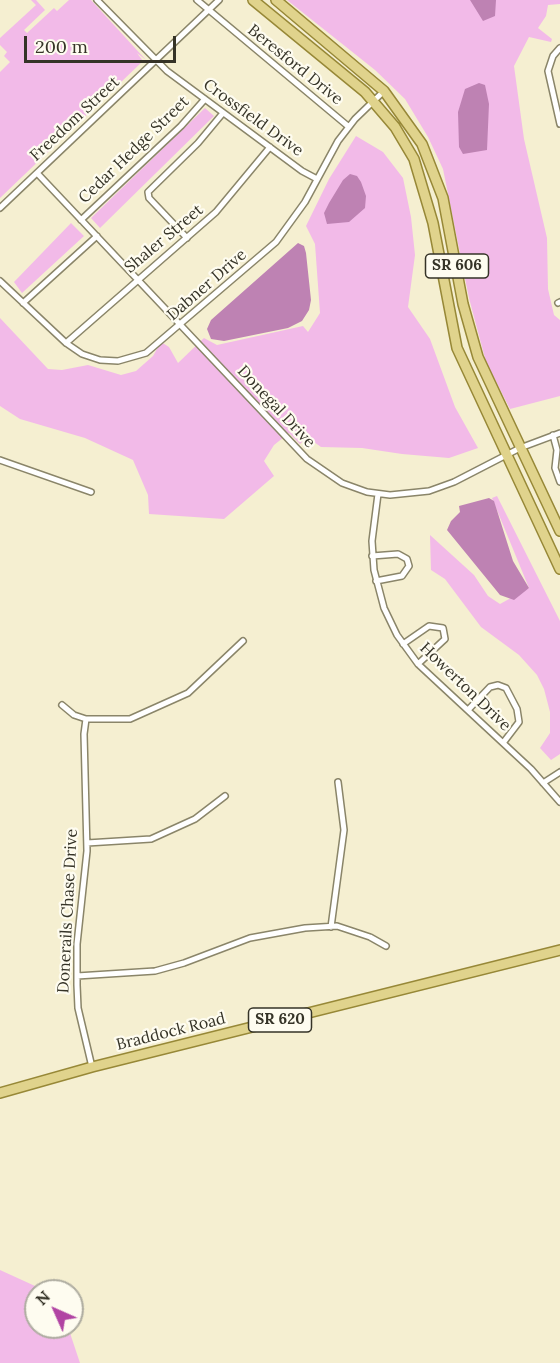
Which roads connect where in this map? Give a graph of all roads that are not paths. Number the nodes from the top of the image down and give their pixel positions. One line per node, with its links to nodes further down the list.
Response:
1 (97, 0): 8 (street, Crossfield Drive)
2 (197, 0): 6 (street, Beresford Drive)
3 (219, 0): 6 (street, Freedom Street)
4 (252, 0): 11 (main road, SR 606)
5 (276, 0): 9 (main road, SR 606)
6 (208, 12): 8 (street, Freedom Street); 14 (street, Beresford Drive)
7 (560, 48): 13 (street)
8 (156, 62): 10 (street, Crossfield Drive); 16 (street, Freedom Street)
9 (384, 90): 11 (street, Dabner Drive); 29 (main road, SR 606)
10 (205, 99): 12 (street, Crossfield Drive); 19 (street, Cedar Hedge Street)
11 (373, 100): 14 (street, Dabner Drive); 30 (main road, SR 606)
12 (223, 112): 15 (street, Crossfield Drive); 21 (street)
13 (560, 124)
14 (349, 127): 17 (street, Dabner Drive)
15 (270, 147): 17 (street, Crossfield Drive); 21 (street, Shaler Street)
16 (37, 173): 18 (street, Freedom Street); 19 (street, Donegal Drive)
17 (317, 179): 25 (street, Dabner Drive)
18 (0, 208)
19 (81, 220): 20 (street, Donegal Drive)
20 (97, 236): 22 (street, Donegal Drive); 24 (street)
21 (187, 238): 22 (street, Shaler Street)
22 (137, 279): 25 (street, Donegal Drive); 26 (street, Shaler Street)
23 (0, 281): 24 (street, Dabner Drive)
24 (23, 303): 26 (street, Dabner Drive)
25 (180, 326): 26 (street, Dabner Drive); 34 (street, Donegal Drive)
26 (66, 343)
27 (560, 433): 28 (street, Donegal Drive)
28 (553, 435): 29 (street, Donegal Drive); 32 (street)
29 (520, 448): 30 (street, Donegal Drive); 35 (main road, SR 606)
30 (506, 455): 34 (street, Donegal Drive); 37 (main road, SR 606)
31 (0, 460): 33 (street)
32 (560, 482)
33 (91, 492)
34 (378, 494): 36 (street, Howerton Drive)
35 (560, 531)
36 (372, 556): 38 (street, Howerton Drive); 38 (street)
37 (560, 569)
38 (376, 581): 40 (street, Howerton Drive)
39 (243, 641): 44 (street)
40 (403, 644): 41 (street, Howerton Drive); 41 (street)
41 (418, 664): 43 (street, Howerton Drive)
42 (62, 705): 44 (street)
43 (468, 710): 45 (street, Howerton Drive); 45 (street)
44 (86, 719): 51 (street, Donerails Chase Drive)
45 (503, 743): 48 (street, Howerton Drive)
46 (560, 772): 48 (street)
47 (339, 782): 52 (street)
48 (543, 783): 50 (street, Howerton Drive)
49 (225, 796): 51 (street)
50 (560, 802)
51 (87, 843): 55 (street, Donerails Chase Drive)
52 (330, 927): 53 (street); 55 (street)
53 (386, 946)
54 (560, 950): 56 (main road, Braddock Road / SR 620)
55 (77, 976): 56 (street, Donerails Chase Drive)
56 (92, 1067): 57 (main road, Braddock Road / SR 620)
57 (0, 1093)

